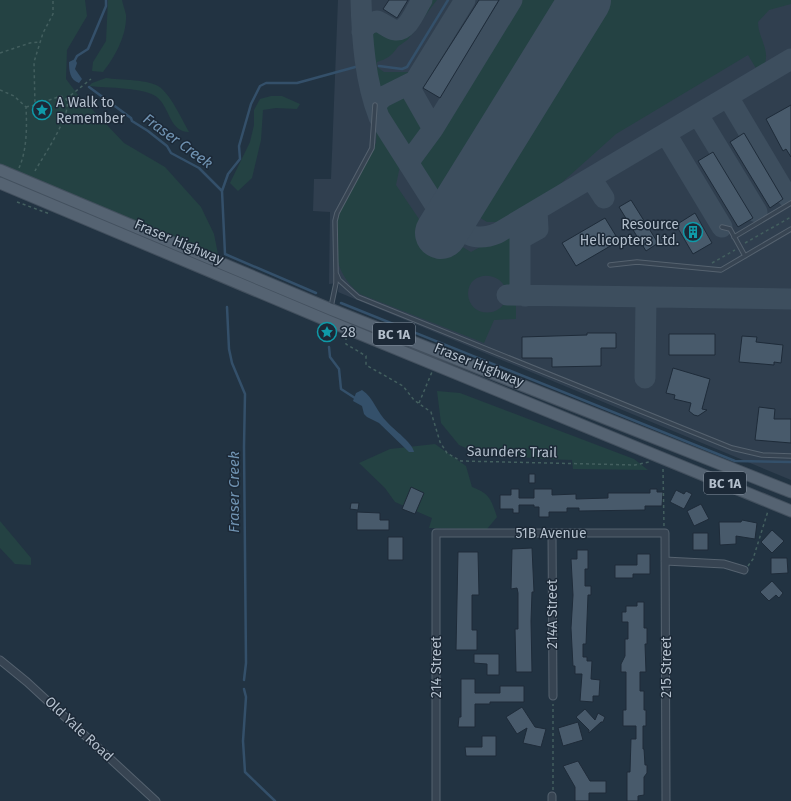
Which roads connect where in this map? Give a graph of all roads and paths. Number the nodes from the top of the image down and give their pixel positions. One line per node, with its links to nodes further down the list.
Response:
1 (53, 0): 2 (path)
2 (40, 42): 3 (path); 7 (path)
3 (0, 53)
4 (91, 79): 6 (path)
5 (0, 90): 9 (path)
6 (66, 99): 7 (path); 11 (path)
7 (35, 105): 9 (path)
8 (374, 105): 23 (lane)
9 (26, 107): 12 (path)
10 (0, 170): 12 (main road, Fraser Highway / BC 1A)
11 (35, 171)
12 (15, 176): 24 (main road, Fraser Highway / BC 1A)
13 (0, 183): 33 (main road, Fraser Highway / BC 1A)
14 (791, 203): 18 (lane)
15 (791, 217): 19 (path)
16 (722, 227): 18 (lane)
17 (791, 229): 20 (lane)
18 (734, 237): 19 (lane)
19 (740, 247): 20 (lane); 21 (path)
20 (746, 256): 22 (lane)
21 (711, 264)
22 (610, 265)
23 (336, 273): 24 (lane); 28 (lane)
24 (330, 309): 31 (main road, Fraser Highway / BC 1A)
25 (346, 336): 27 (path, Saunders Trail)
26 (432, 370): 27 (path)
27 (419, 404): 29 (path, Saunders Trail)
28 (791, 456)
29 (651, 459)
30 (663, 468): 36 (path)
31 (791, 492)
32 (769, 508): 38 (path)
33 (791, 511)
34 (436, 533): 35 (street, 51B Avenue); 43 (street, 214 Street)
35 (552, 533): 36 (street, 51B Avenue); 40 (street, 214A Street)
36 (665, 533): 37 (street, 215 Street)
37 (665, 561): 38 (street); 44 (street, 215 Street)
38 (744, 570)
39 (0, 660): 42 (street, Old Yale Road)
40 (552, 696): 41 (path)
41 (552, 799)
42 (156, 801)
43 (436, 801)
44 (666, 801)

